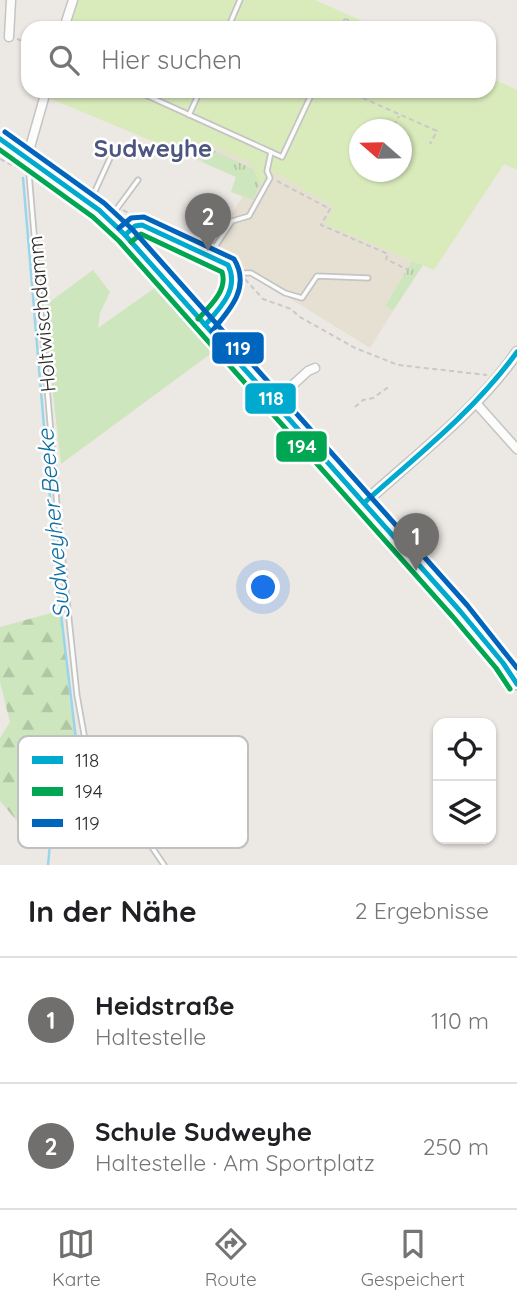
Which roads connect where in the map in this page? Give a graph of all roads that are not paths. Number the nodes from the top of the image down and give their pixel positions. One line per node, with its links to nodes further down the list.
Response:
1 (11, 0): 6 (street)
2 (73, 0): 4 (street)
3 (240, 0): 5 (lane)
4 (66, 21)
5 (231, 21)
6 (9, 37)
7 (44, 98): 15 (street)
8 (152, 98): 11 (lane)
9 (197, 98): 11 (lane)
10 (310, 98): 13 (lane)
11 (189, 116): 13 (lane)
12 (0, 139): 15 (main road)
13 (271, 152): 20 (lane)
14 (111, 156): 17 (lane)
15 (27, 158): 17 (main road); 31 (lane, Holtwischdamm)
16 (138, 180): 18 (lane)
17 (89, 204): 18 (main road)
18 (108, 219): 19 (main road)
19 (125, 235): 20 (street); 23 (main road)
20 (208, 257): 21 (street)
21 (233, 273): 22 (lane); 23 (street)
22 (368, 278)
23 (205, 325): 26 (main road)
24 (517, 352): 27 (street)
25 (315, 368): 26 (street)
26 (274, 402): 29 (main road)
27 (475, 402): 28 (street); 29 (street)
28 (517, 449)
29 (364, 503): 30 (main road)
30 (517, 684)
31 (84, 736)
32 (153, 848): 33 (lane, Holtwischdamm)
33 (164, 865)

